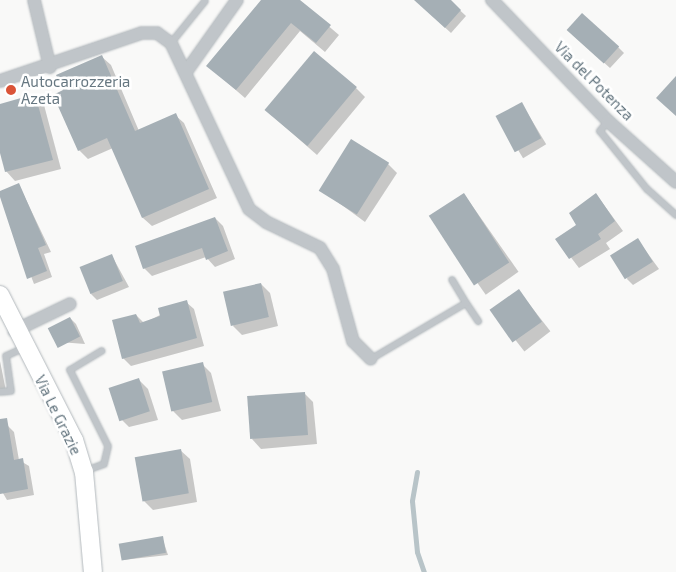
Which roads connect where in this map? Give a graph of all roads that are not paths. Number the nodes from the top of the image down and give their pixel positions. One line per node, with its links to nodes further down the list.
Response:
1 (34, 0): 6 (street)
2 (237, 0): 7 (street)
3 (492, 0): 9 (street, Via del Potenza)
4 (205, 1): 5 (lane)
5 (171, 43): 6 (street); 7 (street)
6 (50, 67): 8 (street)
7 (186, 72): 20 (street)
8 (0, 81)
9 (608, 121): 10 (street, Via del Potenza); 11 (lane)
10 (676, 182)
11 (676, 215)
12 (452, 280): 14 (lane)
13 (0, 295): 17 (main road, Via Le Grazie)
14 (466, 303): 16 (lane); 20 (lane)
15 (70, 304): 17 (street)
16 (478, 321)
17 (14, 330): 18 (main road, Via Le Grazie)
18 (24, 348): 21 (lane); 22 (main road, Via Le Grazie)
19 (102, 352): 22 (lane)
20 (371, 359)
21 (0, 392)
22 (84, 472): 23 (main road, Via Le Grazie)
23 (93, 572)

